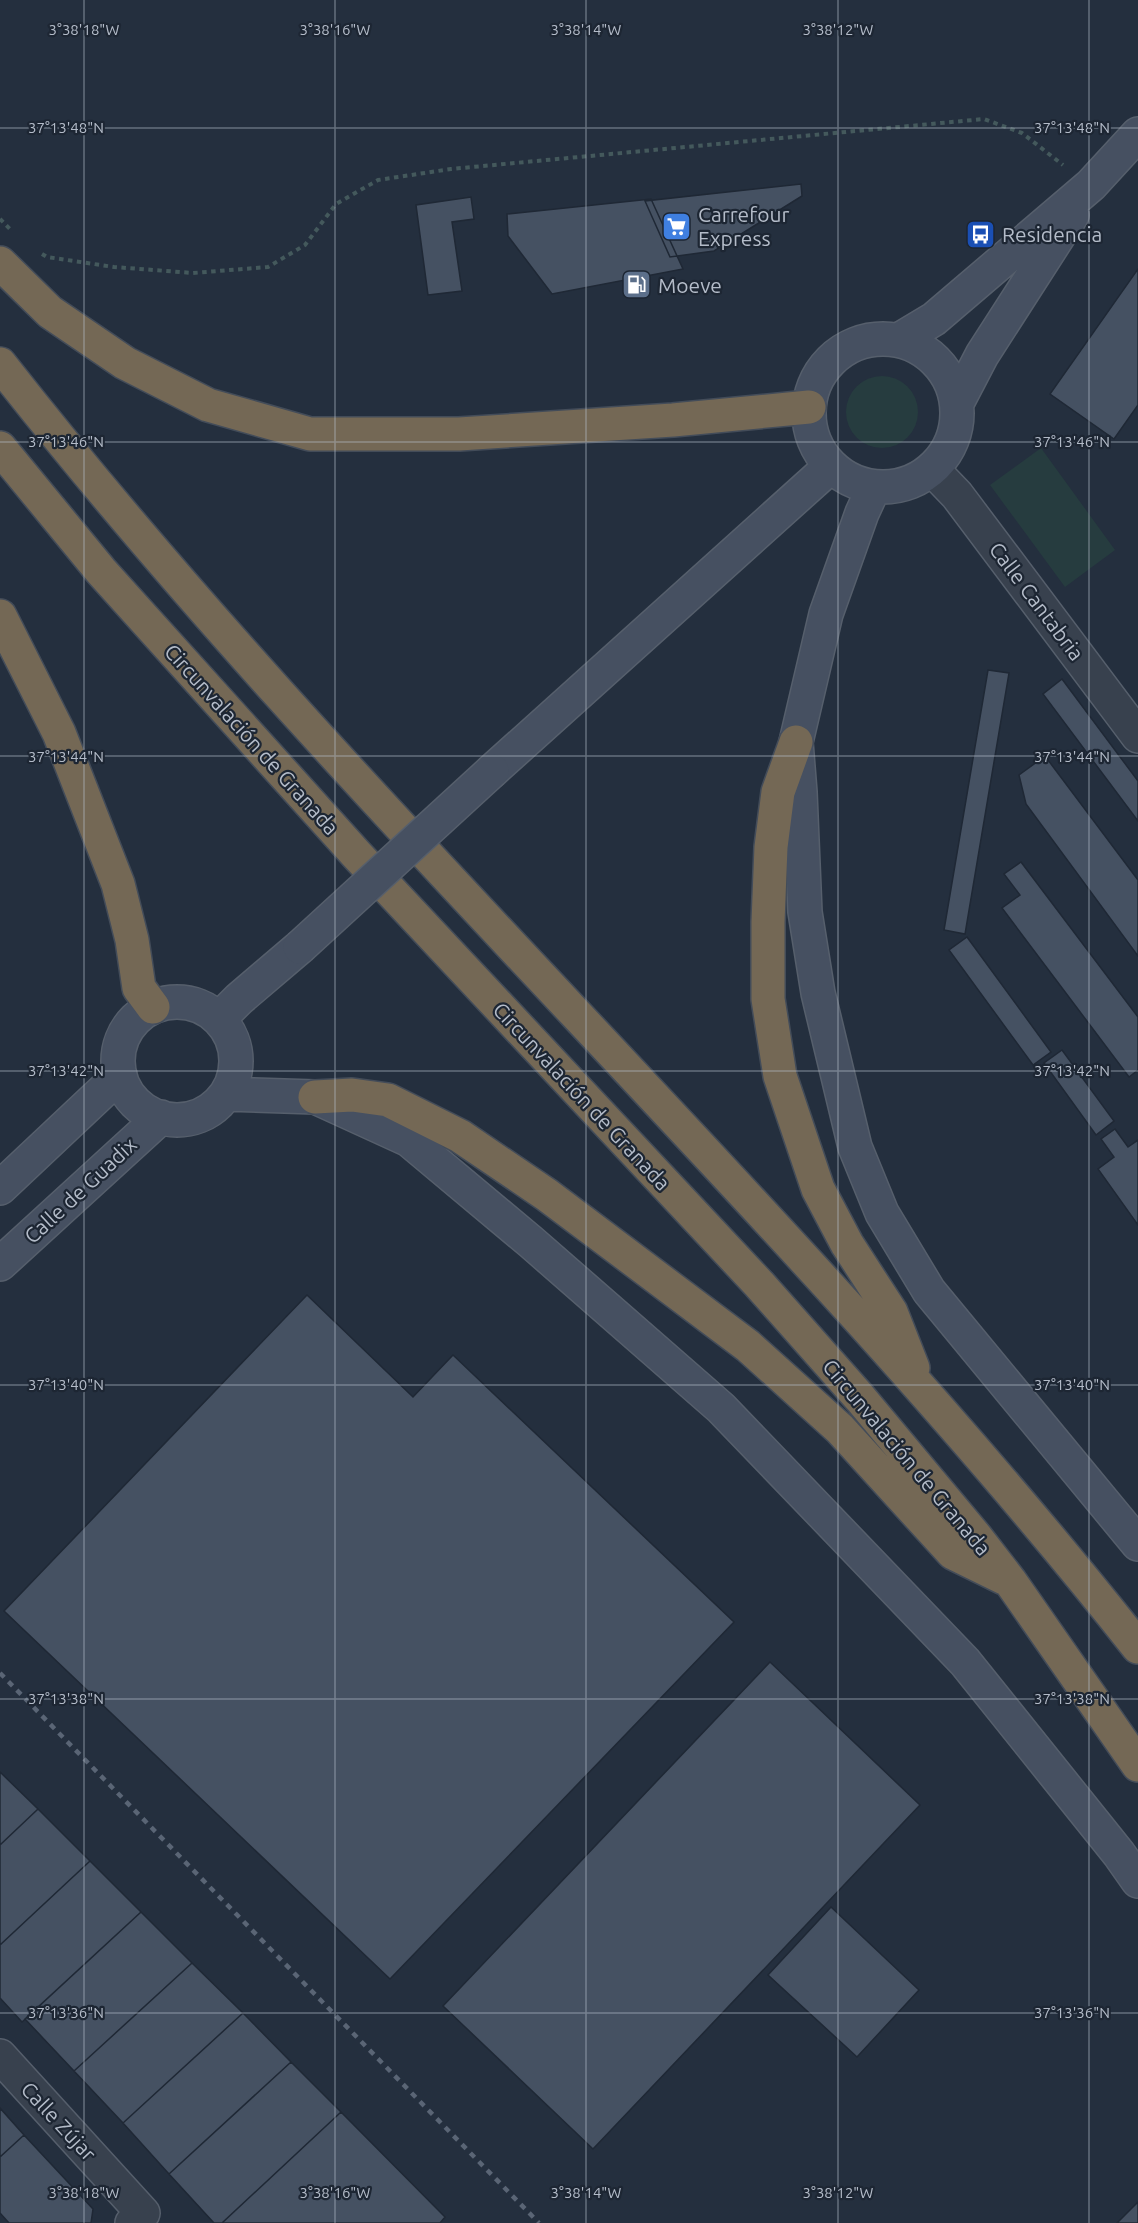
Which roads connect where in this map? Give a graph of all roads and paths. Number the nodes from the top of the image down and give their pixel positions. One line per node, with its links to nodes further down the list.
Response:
1 (1138, 134): 2 (street)
2 (1091, 186): 5 (path); 7 (street); 9 (street)
3 (0, 219): 4 (path)
4 (15, 232)
5 (39, 251)
6 (0, 263): 10 (highway)
7 (899, 340): 9 (street); 10 (street)
8 (0, 364): 26 (highway)
9 (957, 403): 13 (street)
10 (809, 407): 12 (street)
11 (0, 448): 28 (highway, Circunvalación de Granada)
12 (831, 466): 14 (street); 19 (street, bridge)
13 (932, 470): 14 (street); 16 (street, Calle Cantabria)
14 (874, 487): 17 (street)
15 (0, 616): 18 (highway)
16 (1138, 736)
17 (796, 741): 26 (highway); 27 (street)
18 (153, 1007): 19 (street); 20 (street)
19 (219, 1019): 21 (street)
20 (120, 1075): 23 (street); 24 (street)
21 (226, 1094): 22 (street); 23 (street)
22 (315, 1097): 28 (highway); 31 (street)
23 (161, 1117): 25 (street, Calle de Guadix)
24 (0, 1188)
25 (0, 1264)
26 (919, 1384): 29 (highway)
27 (1136, 1538)
28 (1010, 1581): 30 (highway, Circunvalación de Granada)
29 (1138, 1647)
30 (1138, 1765)
31 (1138, 1881)
32 (0, 2056): 33 (street, Calle Zújar)
33 (138, 2218)

